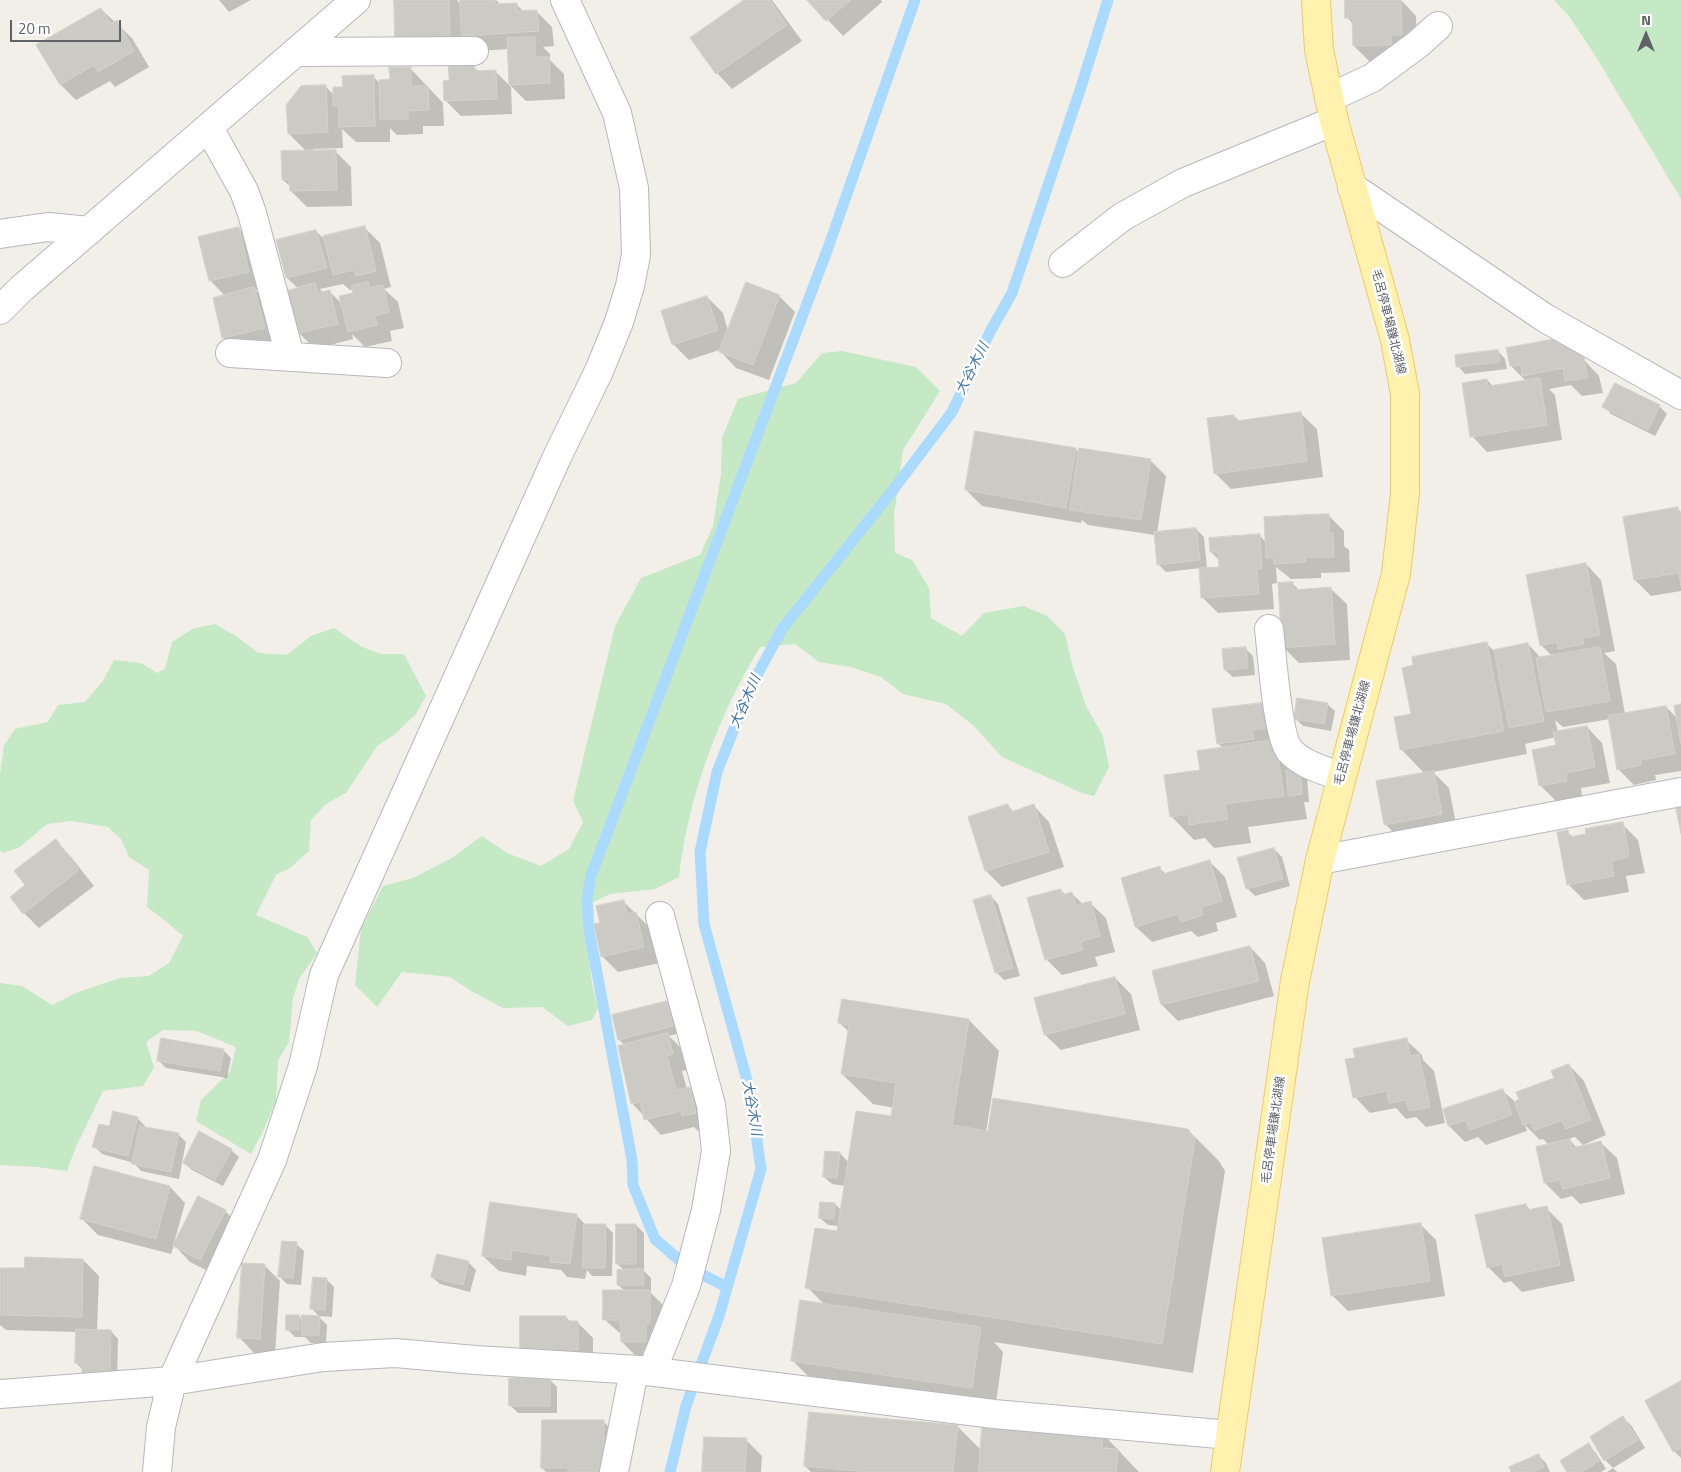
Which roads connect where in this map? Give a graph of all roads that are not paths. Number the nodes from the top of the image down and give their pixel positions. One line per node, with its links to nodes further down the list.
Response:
1 (356, 0): 6 (street)
2 (565, 0): 24 (street)
3 (1316, 0): 7 (main road, 毛呂停車場鎌北湖線)
4 (1438, 26): 7 (street)
5 (474, 51): 6 (street)
6 (296, 52): 8 (street)
7 (1331, 109): 9 (main road, 毛呂停車場鎌北湖線); 12 (street)
8 (209, 128): 10 (street); 15 (street)
9 (1352, 187): 17 (street); 19 (main road, 毛呂停車場鎌北湖線)
10 (89, 230): 11 (street); 13 (street)
11 (0, 234)
12 (1063, 263)
13 (0, 310)
14 (230, 353): 15 (street)
15 (290, 356): 16 (street)
16 (387, 363)
17 (1681, 395)
18 (1269, 629): 19 (street)
19 (1341, 777): 21 (main road, 毛呂停車場鎌北湖線)
20 (1681, 792): 21 (street)
21 (1320, 860): 26 (main road, 毛呂停車場鎌北湖線)
22 (660, 916): 23 (street)
23 (654, 1372): 24 (street); 26 (street); 28 (street)
24 (172, 1381): 25 (street); 27 (street)
25 (0, 1394)
26 (1230, 1435): 29 (main road, 毛呂停車場鎌北湖線)
27 (157, 1472)
28 (614, 1472)
29 (1225, 1472)

